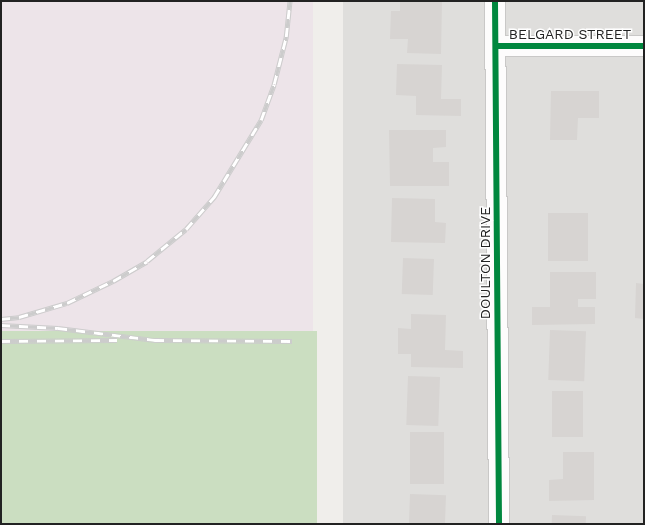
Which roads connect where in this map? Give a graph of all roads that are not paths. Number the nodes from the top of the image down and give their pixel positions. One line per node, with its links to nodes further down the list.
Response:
1 (496, 1): 2 (street, DOULTON DRIVE)
2 (496, 46): 3 (street, BELGARD STREET); 4 (street, DOULTON DRIVE)
3 (644, 46)
4 (499, 524)

